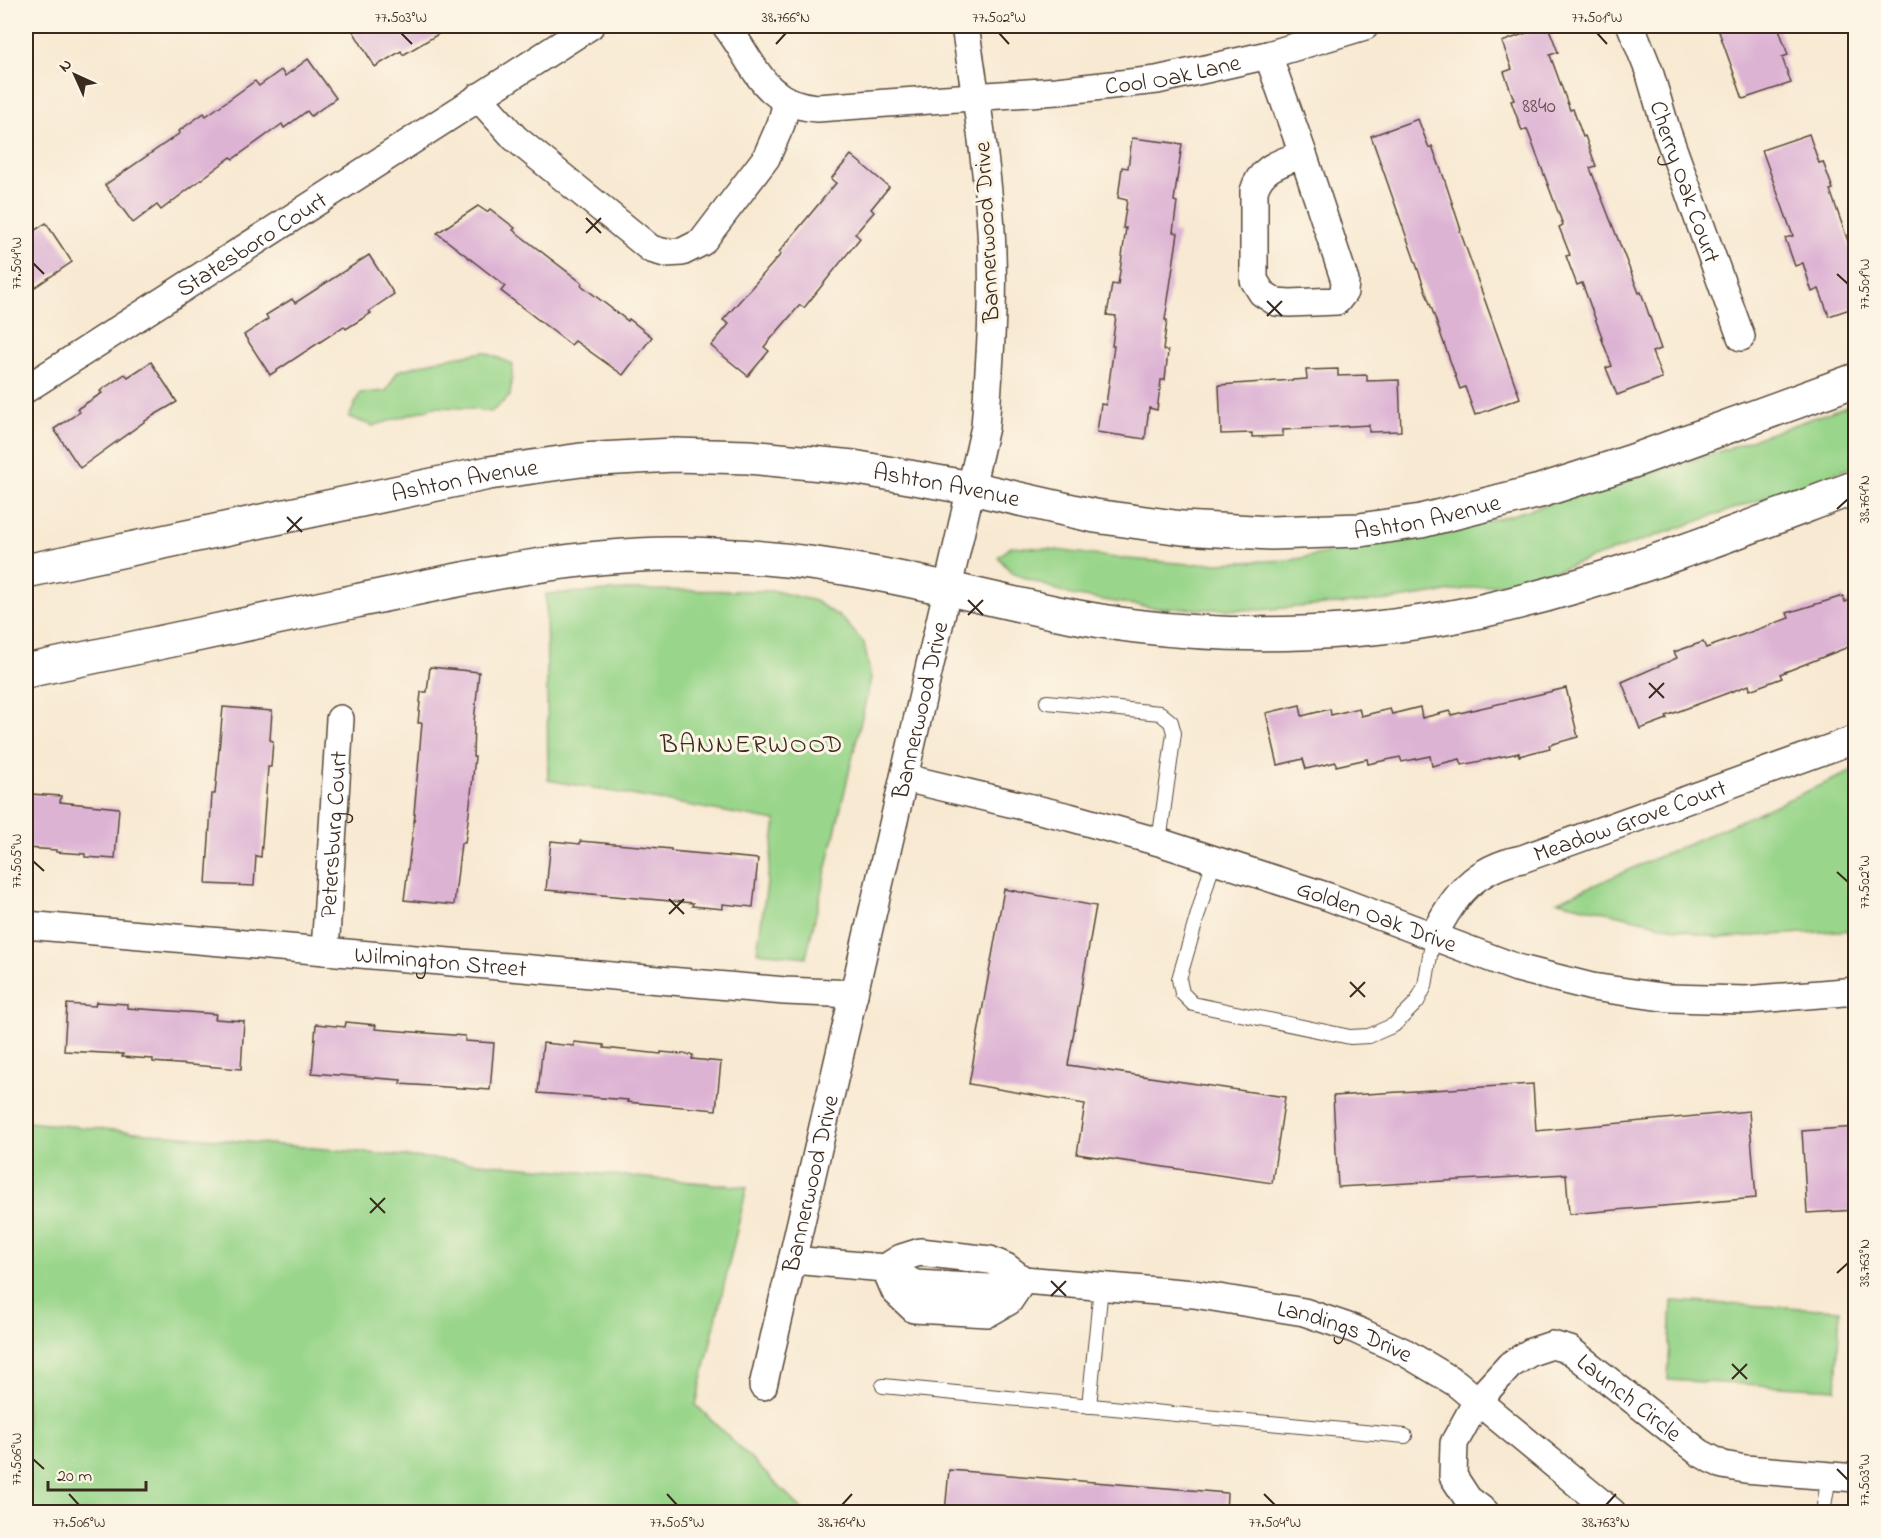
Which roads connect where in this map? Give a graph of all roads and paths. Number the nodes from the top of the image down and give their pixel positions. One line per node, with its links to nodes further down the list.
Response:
1 (590, 26): 7 (street, Statesboro Court)
2 (726, 26): 9 (street)
3 (965, 26): 8 (street, Bannerwood Drive)
4 (1365, 26): 6 (street, Cool Oak Lane)
5 (1631, 26): 11 (street, Cherry Oak Court)
6 (1268, 55): 8 (street, Cool Oak Lane); 10 (street)
7 (478, 97): 9 (street); 13 (street, Statesboro Court)
8 (975, 97): 9 (street); 15 (street, Bannerwood Drive)
9 (786, 102)
10 (1303, 154): 10 (street)
11 (1741, 337)
12 (1856, 380): 15 (main road, Ashton Avenue)
13 (26, 389)
14 (1856, 487): 17 (main road)
15 (971, 488): 16 (main road, Ashton Avenue); 17 (street, Bannerwood Drive)
16 (26, 571)
17 (948, 589): 18 (main road); 22 (street, Bannerwood Drive)
18 (26, 671)
19 (1047, 702): 23 (lane)
20 (340, 719): 27 (street, Petersburg Court)
21 (1856, 739): 26 (street, Meadow Grove Court)
22 (905, 778): 23 (street, Golden Oak Drive); 29 (street, Bannerwood Drive)
23 (1159, 842): 24 (street, Golden Oak Drive)
24 (1214, 859): 26 (street, Golden Oak Drive); 26 (lane)
25 (26, 925): 27 (street, Wilmington Street)
26 (1433, 937): 28 (street, Golden Oak Drive)
27 (325, 951): 29 (street, Wilmington Street)
28 (1856, 991)
29 (854, 994): 30 (street, Bannerwood Drive)
30 (792, 1260): 31 (street); 34 (street, Bannerwood Drive)
31 (885, 1268): 32 (street, Landings Drive); 32 (street)
32 (1023, 1280): 33 (street, Landings Drive)
33 (1101, 1287): 36 (street, Landings Drive); 37 (lane)
34 (763, 1386)
35 (883, 1386): 37 (lane)
36 (1477, 1401): 39 (street, Launch Circle); 41 (street, Launch Circle); 42 (street, Landings Drive)
37 (1089, 1406): 38 (lane)
38 (1405, 1436)
39 (1829, 1476): 40 (street, Launch Circle); 43 (lane)
40 (1856, 1478)
41 (1485, 1512)
42 (1612, 1512)
43 (1823, 1512)

